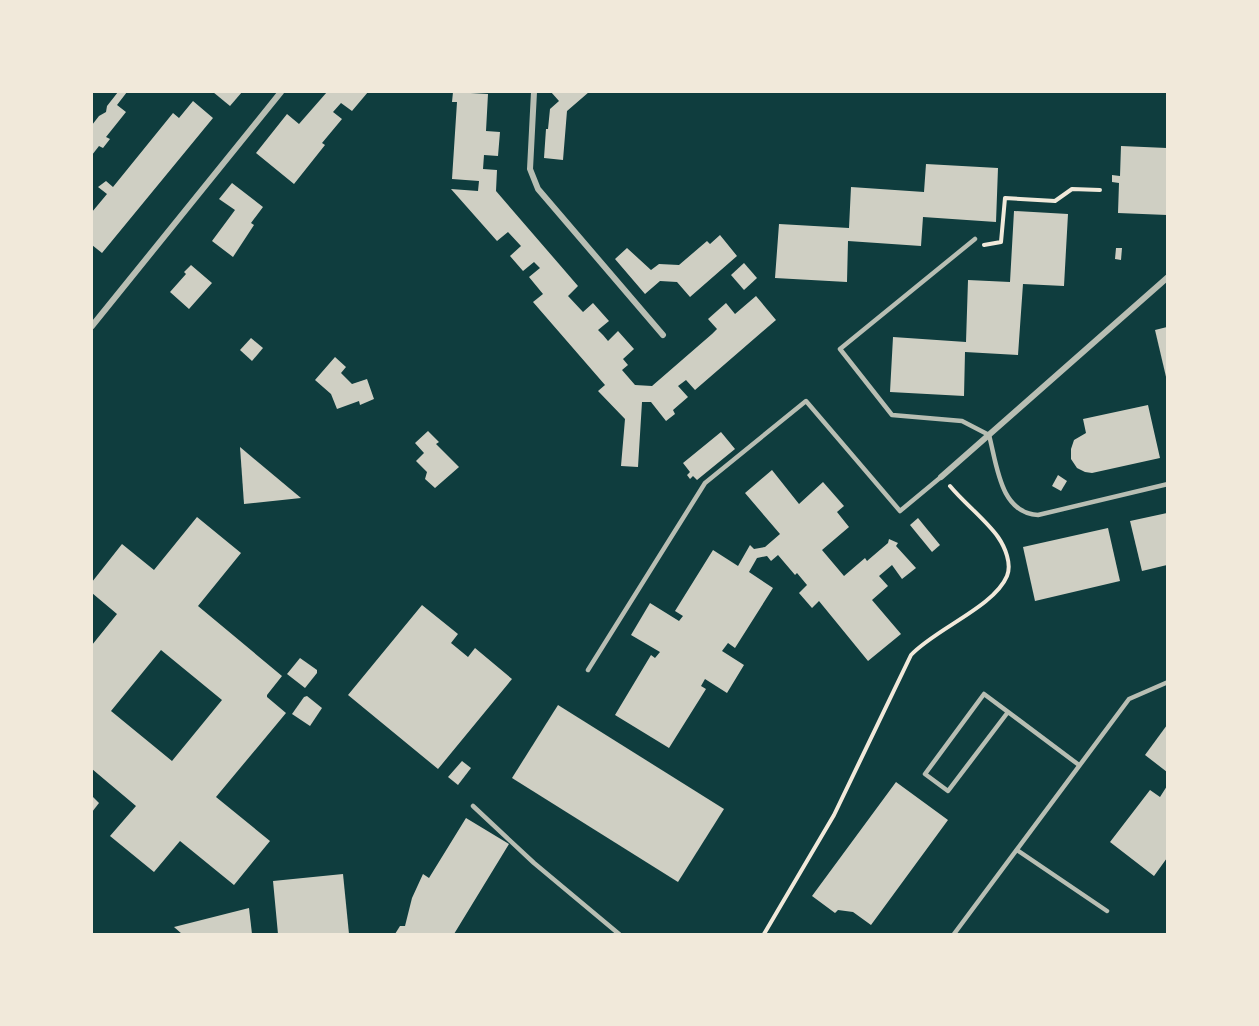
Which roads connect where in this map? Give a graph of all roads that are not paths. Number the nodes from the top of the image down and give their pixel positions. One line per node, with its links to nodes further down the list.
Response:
1 (281, 92): 5 (street)
2 (534, 92): 6 (street)
3 (975, 239): 7 (lane)
4 (1167, 277): 7 (street)
5 (92, 326)
6 (663, 335)
7 (989, 435): 8 (street); 9 (lane)
8 (941, 477): 10 (lane)
9 (1167, 484)
10 (588, 670)
11 (1167, 682): 13 (lane)
12 (1008, 712): 12 (lane); 13 (lane)
13 (1079, 765): 15 (lane)
14 (473, 806): 17 (lane)
15 (1017, 850): 16 (lane); 18 (lane)
16 (1107, 911)
17 (619, 934)
18 (954, 934)

